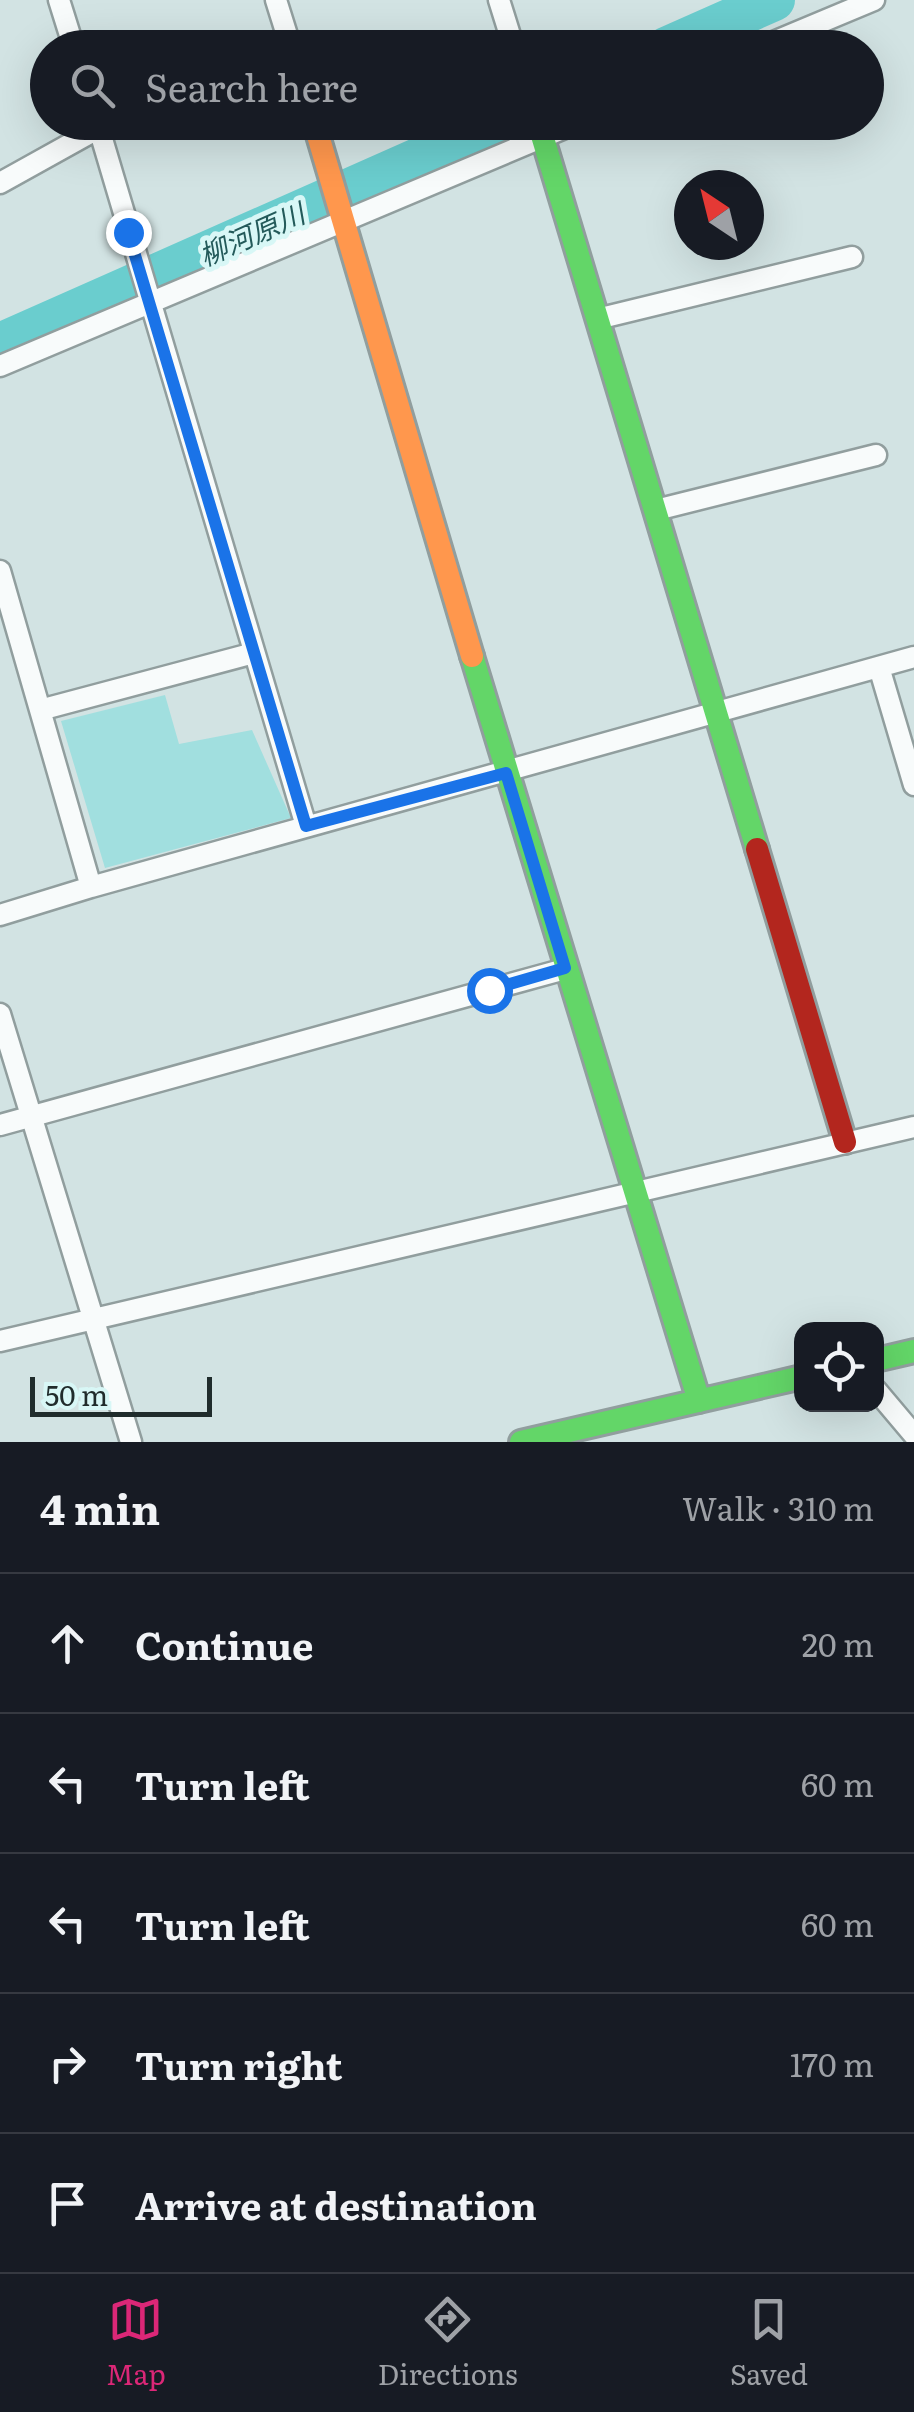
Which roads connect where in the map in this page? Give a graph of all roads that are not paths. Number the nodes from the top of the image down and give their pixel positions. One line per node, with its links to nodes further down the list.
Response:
1 (59, 0): 5 (street)
2 (276, 0): 6 (street)
3 (874, 0): 8 (street)
4 (505, 2): 7 (street)
5 (68, 30)
6 (285, 30)
7 (510, 30)
8 (802, 30)
9 (72, 140): 14 (street)
10 (102, 140): 17 (street)
11 (319, 140): 15 (street)
12 (518, 140): 15 (street)
13 (543, 140): 18 (street)
14 (0, 182)
15 (344, 219): 17 (street); 28 (street)
16 (852, 256): 18 (street)
17 (148, 303): 19 (street); 23 (street)
18 (597, 319): 21 (street)
19 (0, 366)
20 (876, 455): 21 (street)
21 (656, 510): 27 (street)
22 (0, 571): 26 (street)
23 (254, 653): 26 (street); 30 (street)
24 (914, 657): 25 (street)
25 (879, 667): 27 (street); 29 (street)
26 (40, 710): 31 (street)
27 (716, 712): 28 (street); 38 (street)
28 (506, 773): 30 (street); 33 (street)
29 (914, 785)
30 (306, 826): 31 (street)
31 (91, 886): 32 (street)
32 (0, 915)
33 (565, 968): 35 (street); 39 (street)
34 (0, 1014): 35 (street)
35 (32, 1116): 36 (street); 40 (street)
36 (0, 1125)
37 (914, 1127): 38 (street)
38 (846, 1142): 39 (street)
39 (636, 1190): 40 (street); 46 (street)
40 (94, 1319): 41 (street); 48 (street)
41 (0, 1340)
42 (914, 1351): 43 (street)
43 (884, 1358)
44 (794, 1379): 46 (street)
45 (884, 1400): 47 (street)
46 (699, 1401): 49 (street)
47 (914, 1436)
48 (132, 1442)
49 (521, 1442)

